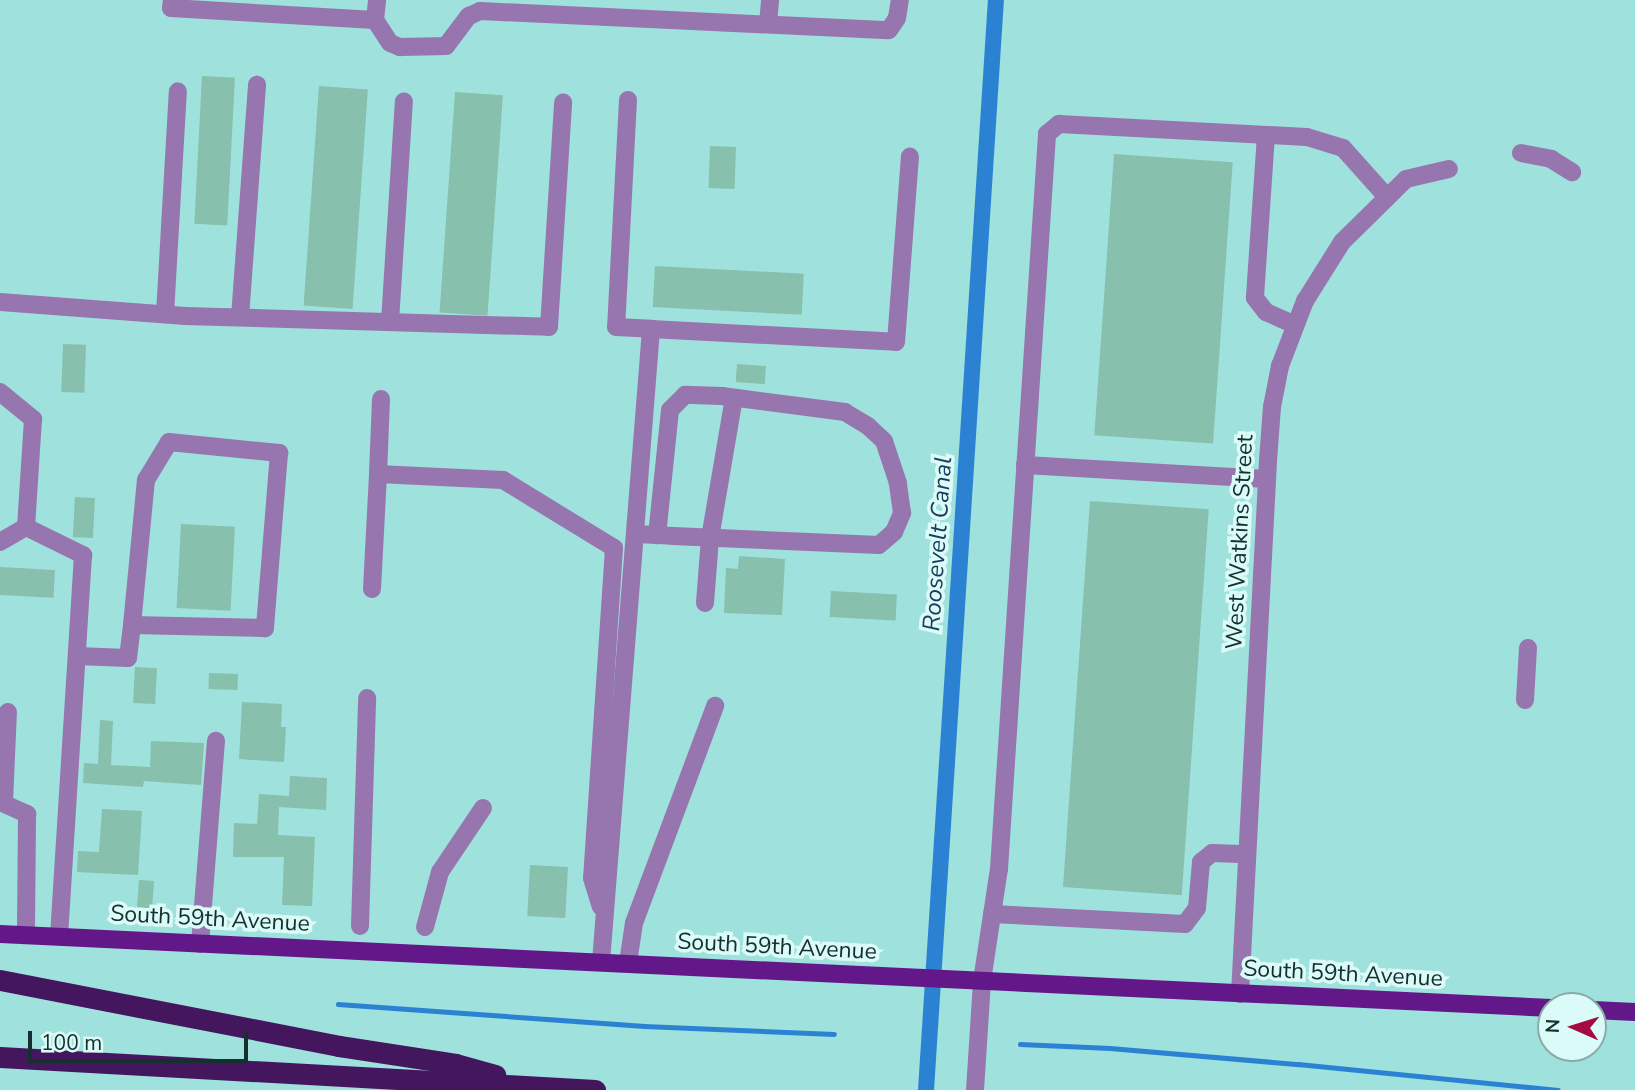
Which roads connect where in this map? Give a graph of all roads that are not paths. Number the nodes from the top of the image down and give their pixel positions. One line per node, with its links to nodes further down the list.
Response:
1 (172, 0): 6 (street)
2 (377, 0): 8 (street)
3 (770, 0): 9 (street)
4 (900, 0): 9 (street)
5 (480, 6): 7 (street); 8 (street)
6 (277, 7): 8 (street)
7 (608, 8): 9 (street)
8 (375, 20)
9 (768, 24)
10 (257, 85): 23 (street)
11 (178, 91): 22 (street)
12 (628, 100): 26 (street)
13 (404, 101): 24 (street)
14 (563, 102): 24 (street)
15 (1266, 135): 20 (street); 25 (street); 30 (street)
16 (1521, 153): 19 (street)
17 (910, 157): 26 (street)
18 (1449, 169): 20 (street, West Watkins Street)
19 (1572, 172)
20 (1386, 197): 25 (street, West Watkins Street)
21 (0, 302): 22 (street)
22 (165, 314): 23 (street)
23 (240, 317): 24 (street)
24 (390, 322)
25 (1295, 325): 32 (street, West Watkins Street)
26 (650, 328): 34 (street)
27 (0, 392): 33 (street)
28 (734, 398): 35 (street); 36 (street); 36 (street)
29 (381, 399): 31 (street)
30 (1025, 466): 32 (street); 51 (street)
31 (378, 474): 38 (street); 52 (street)
32 (1267, 479): 50 (street, West Watkins Street)
33 (26, 527): 37 (street); 42 (street)
34 (637, 534): 35 (street); 52 (street)
35 (657, 535): 36 (street)
36 (710, 538): 39 (street)
37 (0, 542)
38 (372, 589)
39 (705, 603)
40 (132, 625): 40 (street); 42 (street)
41 (1528, 648): 44 (street)
42 (78, 656): 57 (street)
43 (367, 698): 53 (street)
44 (1525, 700)
45 (715, 706): 60 (street)
46 (8, 712): 48 (street)
47 (216, 741): 58 (street)
48 (2, 802): 56 (street)
49 (483, 808): 54 (street)
50 (1247, 854): 51 (street); 63 (street, West Watkins Street)
51 (992, 914): 62 (street)
52 (604, 917): 59 (street)
53 (360, 926)
54 (425, 927)
55 (0, 934): 56 (main road, South 59th Avenue)
56 (26, 935): 57 (main road, South 59th Avenue)
57 (59, 936): 58 (main road, South 59th Avenue)
58 (200, 944): 59 (main road, South 59th Avenue)
59 (601, 962): 60 (main road, South 59th Avenue)
60 (628, 963): 62 (main road, South 59th Avenue)
61 (0, 980): 68 (highway)
62 (982, 981): 63 (main road, South 59th Avenue); 70 (street)
63 (1240, 994): 64 (main road, South 59th Avenue)
64 (1537, 1007)
65 (1607, 1011): 66 (main road)
66 (1635, 1012)
67 (0, 1057): 68 (highway)
68 (534, 1086): 69 (highway)
69 (595, 1090)
70 (975, 1090)

